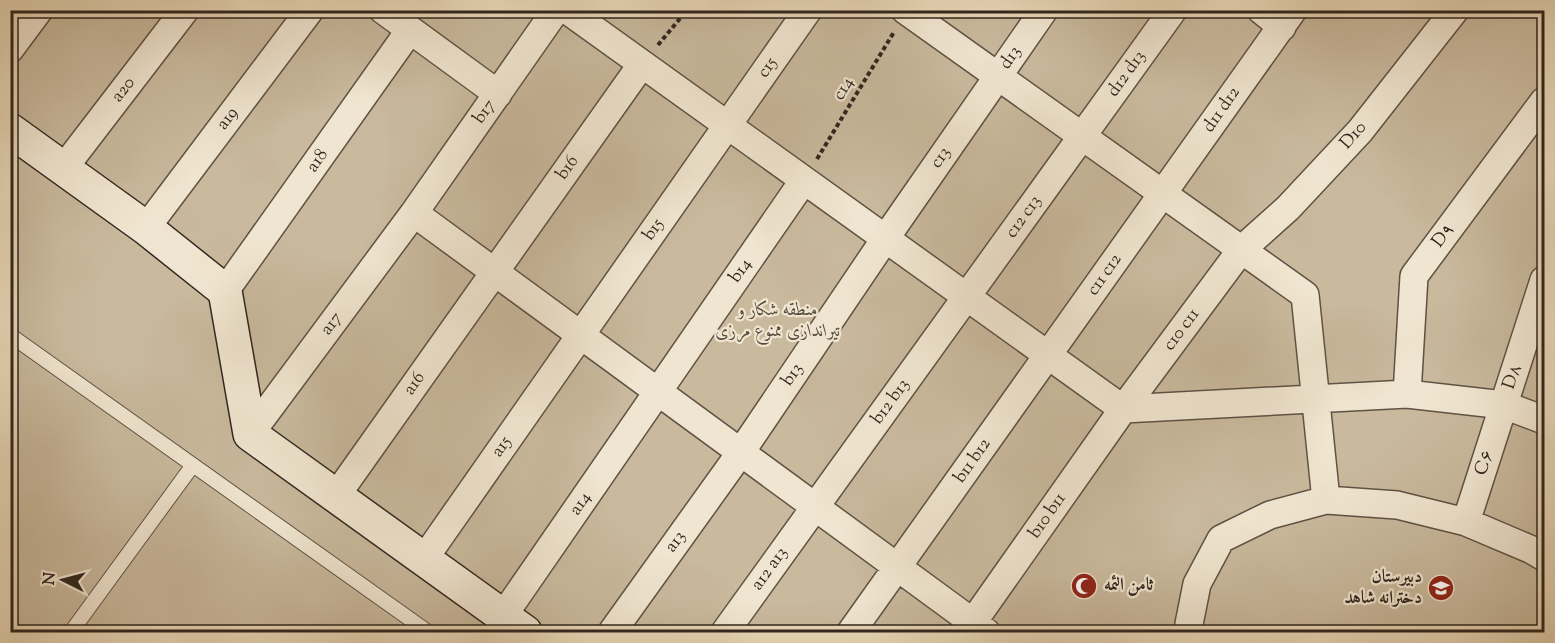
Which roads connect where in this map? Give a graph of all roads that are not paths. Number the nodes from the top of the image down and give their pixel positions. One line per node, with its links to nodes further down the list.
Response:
1 (39, 10): 15 (street)
2 (185, 10): 23 (street, a20)
3 (310, 10): 27 (street, a19)
4 (384, 10): 14 (street)
5 (556, 10): 18 (street, b17)
6 (567, 10): 13 (street)
7 (808, 10): 20 (street, c15)
8 (1044, 10): 17 (street, d13)
9 (1173, 10): 22 (street, d12 d13)
10 (1455, 10): 29 (street, D10)
11 (906, 11): 17 (street)
12 (1278, 16): 25 (street, d11 d12)
13 (596, 19): 16 (street)
14 (410, 30): 18 (street); 32 (street, a18)
15 (10, 49)
16 (642, 64): 20 (street); 30 (street, b16)
17 (998, 77): 22 (street); 28 (street, c13)
18 (498, 94): 26 (street, b17)
19 (1545, 100): 38 (street, D۹)
20 (728, 126): 24 (street); 35 (street, b15)
21 (10, 130): 23 (main road)
22 (1082, 137): 25 (street); 33 (street, c12 c13)
23 (63, 169): 27 (main road)
24 (804, 180): 28 (street); 37 (street, b14)
25 (1162, 194): 29 (street); 36 (street, c11 c12)
26 (414, 213): 30 (street); 43 (street, a17)
27 (146, 228): 32 (main road)
28 (885, 239): 33 (street); 44 (street, b13)
29 (1241, 250): 39 (street); 41 (street, c10 c11)
30 (495, 272): 35 (street); 46 (street, a16)
31 (1545, 280): 40 (street, D۸)
32 (225, 291): 43 (main road)
33 (966, 297): 36 (street); 48 (street, b12 b13)
34 (10, 335): 45 (lane)
35 (581, 335): 37 (street); 51 (street, a15)
36 (1048, 355): 41 (street); 52 (street, b11 b12)
37 (658, 391): 44 (street); 53 (street, a14)
38 (1407, 394): 39 (street); 40 (street)
39 (1317, 399): 41 (street); 47 (street)
40 (1504, 405): 42 (street); 49 (street, C۶)
41 (1123, 409): 54 (street, b10 b11)
42 (1545, 420)
43 (250, 435): 46 (main road)
44 (741, 452): 48 (street); 57 (street, a13)
45 (193, 465): 55 (lane); 56 (lane)
46 (336, 496): 51 (main road)
47 (1326, 500): 49 (street); 60 (street)
48 (815, 507): 52 (street); 58 (street, a12 a13)
49 (1466, 522): 50 (street)
50 (1545, 557)
51 (424, 559): 53 (main road)
52 (898, 567): 54 (street); 59 (street, b11 b12)
53 (514, 625)
54 (975, 629)
55 (71, 633)
56 (428, 633)
57 (612, 633)
58 (725, 633)
59 (851, 633)
60 (1190, 633)

